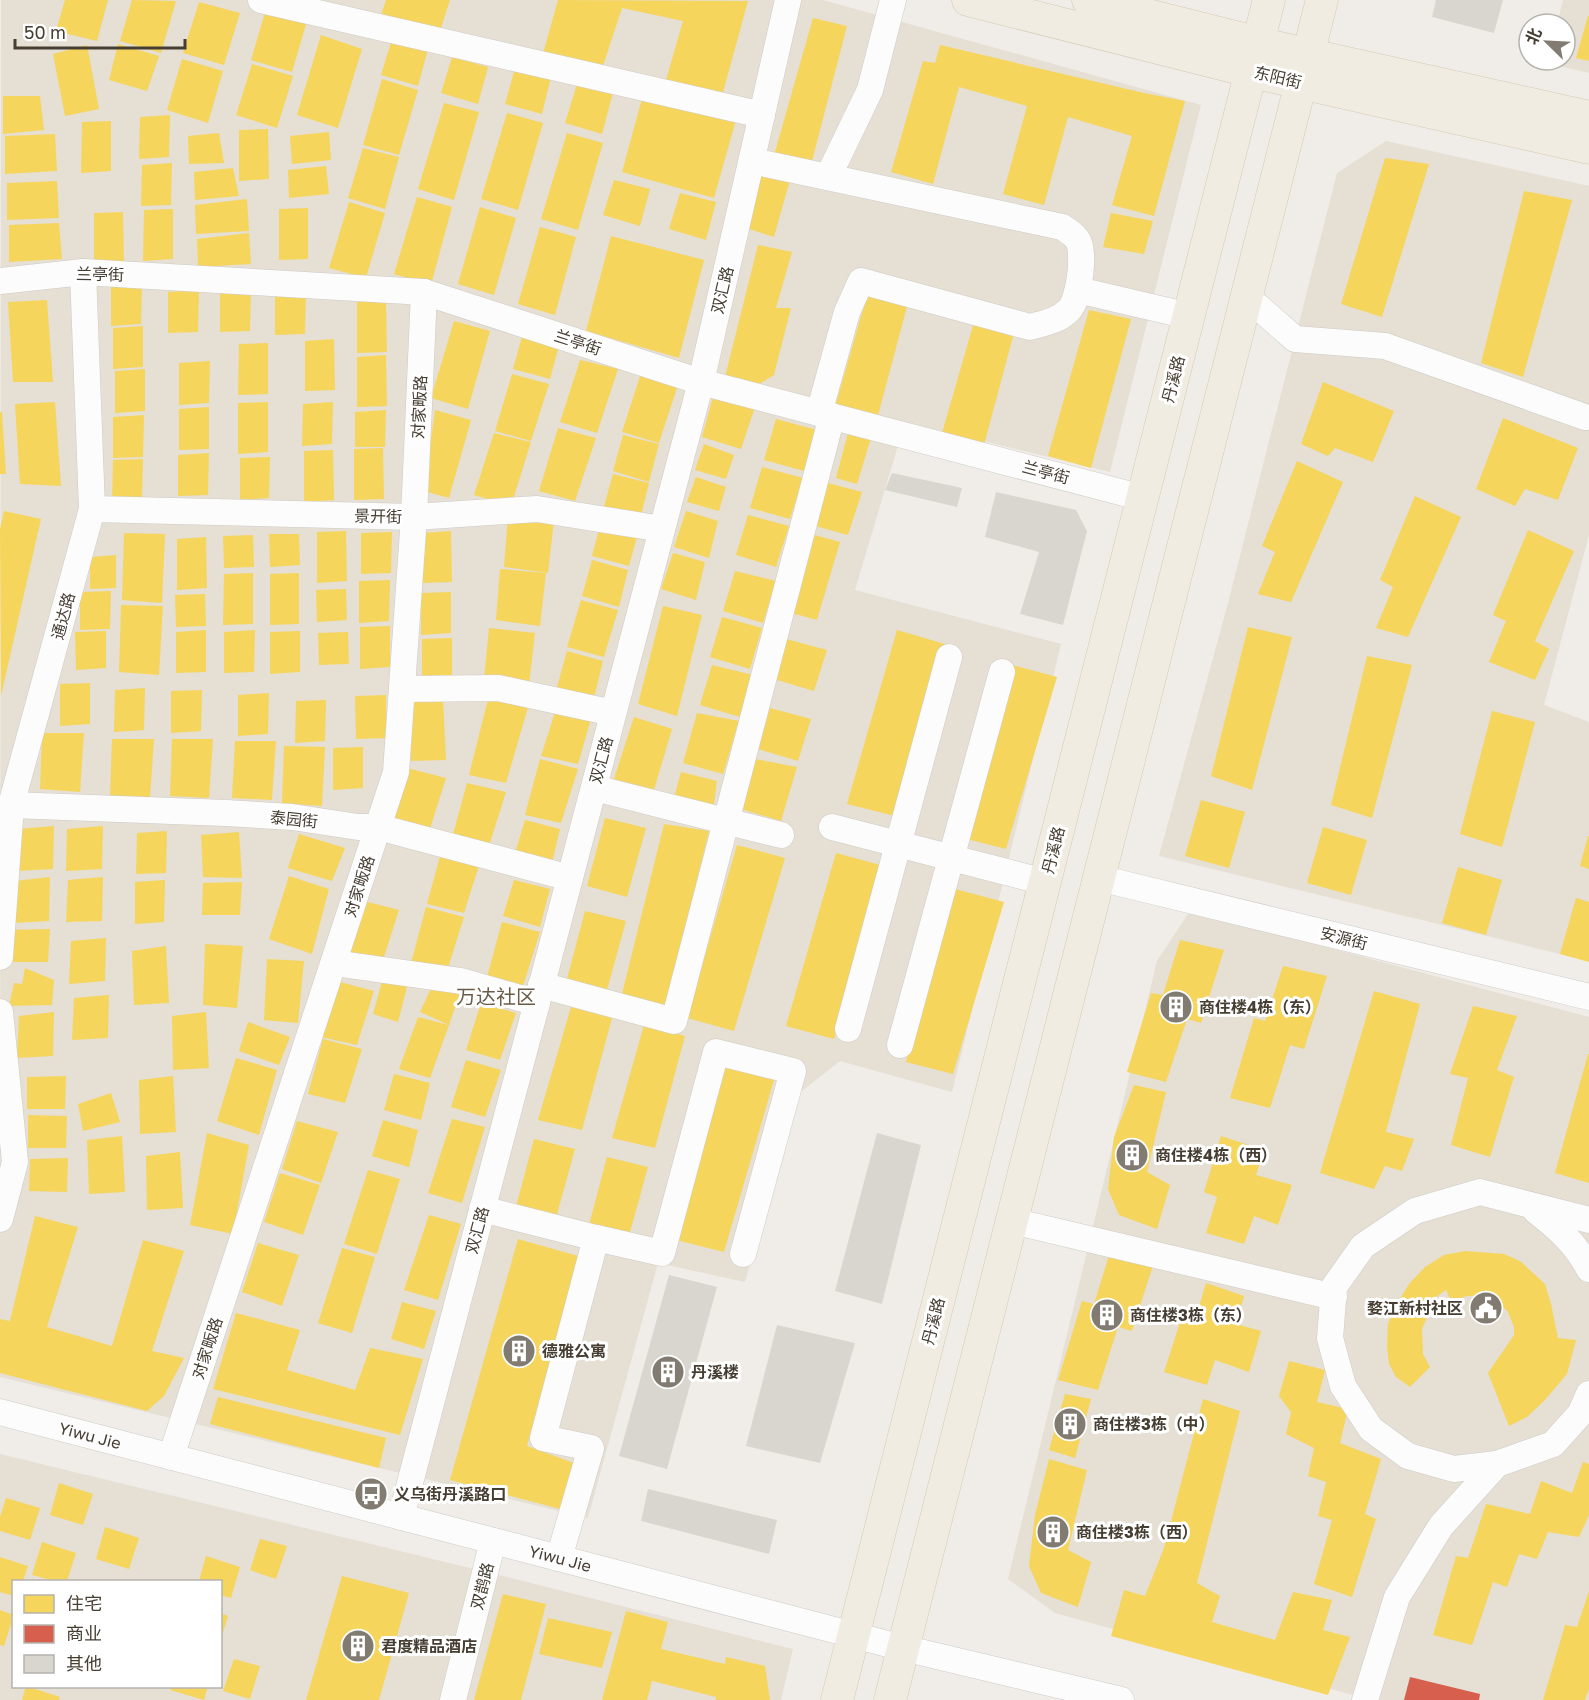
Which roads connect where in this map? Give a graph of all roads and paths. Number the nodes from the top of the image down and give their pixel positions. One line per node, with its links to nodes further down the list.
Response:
1 (261, 0): 8 (street)
2 (788, 0): 11 (street, 双汇路)
3 (893, 0): 15 (street)
4 (968, 0): 9 (main road, 东阳街)
5 (1088, 0): 9 (main road, 东阳街)
6 (1269, 0): 9 (main road, 丹溪路)
7 (1322, 0): 10 (main road)
8 (327, 8): 11 (street)
9 (1255, 57): 10 (main road, 东阳街); 21 (main road, 丹溪路)
10 (1305, 69): 12 (main road, 东阳街); 13 (main road, 东阳街); 20 (main road)
11 (762, 116): 14 (street, 双汇路)
12 (1589, 117)
13 (1589, 147)
14 (752, 161): 15 (street); 22 (street, 双汇路)
15 (828, 177): 18 (street)
16 (83, 272): 17 (street, 兰亭街); 19 (street, 兰亭街); 26 (street, 通达路)
17 (0, 281)
18 (1078, 290): 21 (street); 23 (street)
19 (424, 292): 22 (street, 兰亭街); 27 (street, 对家畈路)
20 (1247, 297): 24 (street); 42 (main road)
21 (1189, 316): 25 (main road, 丹溪路)
22 (701, 382): 23 (street, 兰亭街); 28 (street, 双汇路)
23 (825, 414): 25 (street, 兰亭街); 35 (street)
24 (1585, 417)
25 (1143, 498): 43 (main road, 丹溪路)
26 (92, 509): 27 (street, 景开街); 34 (street, 通达路)
27 (414, 517): 28 (street, 景开街); 31 (street, 对家畈路)
28 (662, 529): 32 (street, 双汇路)
29 (949, 657): 39 (street)
30 (1002, 672): 40 (street)
31 (402, 689): 32 (street); 36 (street, 对家畈路)
32 (614, 713): 33 (street, 双汇路)
33 (594, 788): 35 (street); 41 (street, 双汇路)
34 (11, 805): 36 (street, 泰园街); 44 (street, 通达路)
35 (726, 821): 38 (street); 46 (street)
36 (378, 827): 41 (street, 泰园街); 45 (street, 对家畈路)
37 (832, 827): 39 (street)
38 (781, 835)
39 (898, 844): 40 (street); 49 (street)
40 (951, 858): 43 (street); 50 (street)
41 (570, 878): 46 (street, 双汇路)
42 (1099, 878): 47 (street, 安源街); 55 (main road)
43 (1045, 882): 68 (main road, 丹溪路)
44 (0, 957)
45 (334, 963): 46 (street); 63 (street, 对家畈路)
46 (539, 994): 52 (street, 双汇路)
47 (1589, 998)
48 (0, 1012): 53 (street)
49 (848, 1029)
50 (900, 1045)
51 (1529, 1205): 54 (street); 58 (street); 59 (street)
52 (482, 1209): 56 (street); 65 (street, 双汇路)
53 (0, 1219)
54 (1589, 1220)
55 (1012, 1221): 59 (street); 69 (main road)
56 (596, 1238): 57 (street); 67 (street)
57 (743, 1254)
58 (1589, 1269)
59 (1334, 1297): 64 (street)
60 (1589, 1394): 62 (street)
61 (0, 1412): 63 (street, Yiwu Jie)
62 (1580, 1428): 64 (street)
63 (171, 1457): 65 (street, Yiwu Jie)
64 (1497, 1464): 74 (street)
65 (401, 1517): 66 (street, Yiwu Jie)
66 (493, 1541): 67 (street, Yiwu Jie); 70 (street, 双鹊路)
67 (559, 1558): 68 (street, Yiwu Jie)
68 (853, 1635): 69 (street, Yiwu Jie); 71 (main road, 丹溪路)
69 (903, 1648): 72 (main road); 73 (street, Yiwu Jie)
70 (453, 1700)
71 (837, 1700)
72 (890, 1700)
73 (1121, 1700)
74 (1365, 1700)

